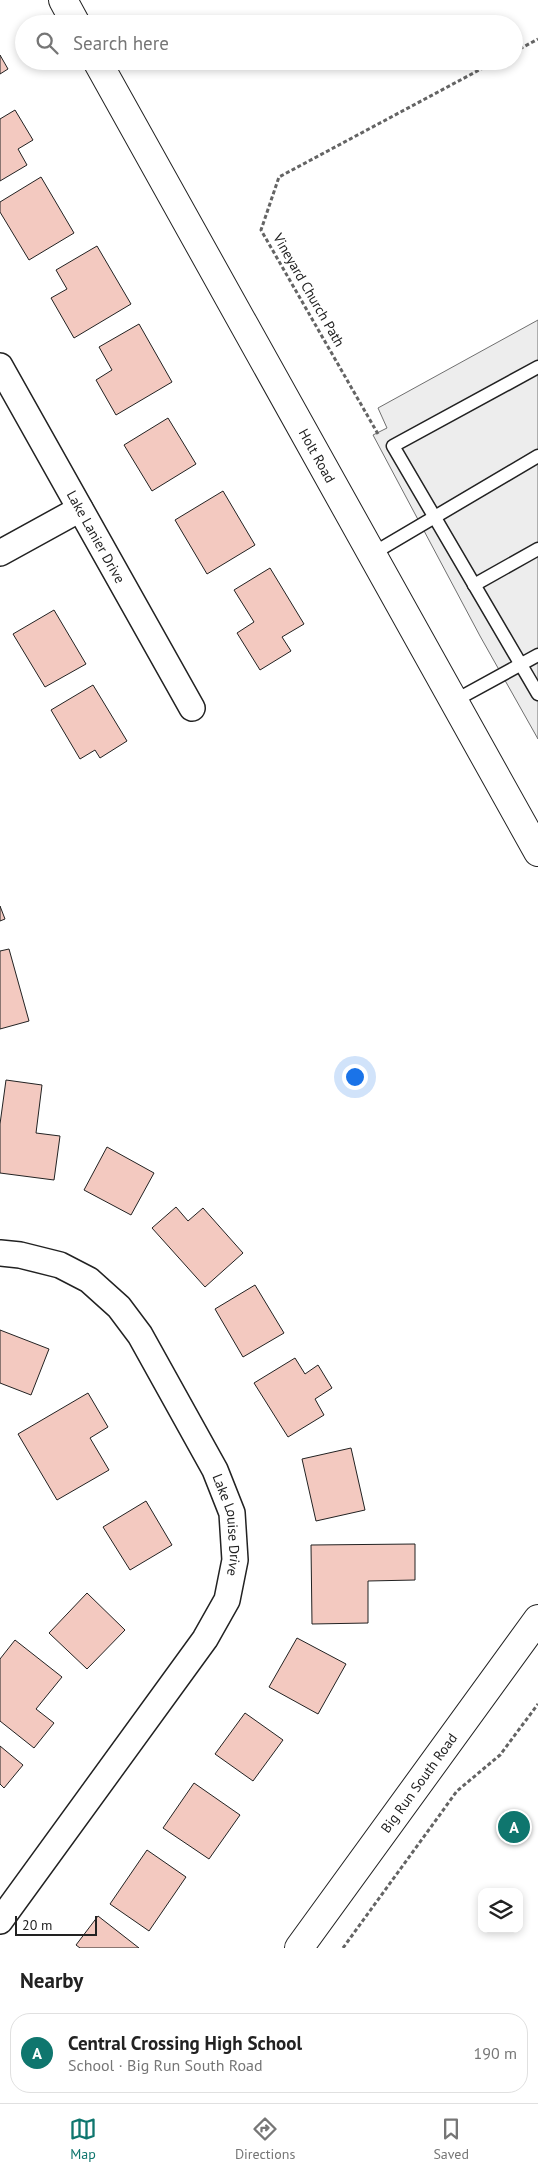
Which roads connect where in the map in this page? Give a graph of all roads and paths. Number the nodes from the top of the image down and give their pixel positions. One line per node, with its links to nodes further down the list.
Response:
1 (63, 0): 2 (main road)
2 (71, 15)
3 (538, 39): 4 (path)
4 (523, 47)
5 (102, 70): 15 (main road, Holt Road)
6 (479, 70): 9 (path, Vineyard Church Path)
7 (0, 366): 11 (street, Lake Lanier Drive)
8 (538, 368): 12 (lane)
9 (382, 440)
10 (538, 456): 12 (lane)
11 (80, 509): 14 (street); 21 (street, Lake Lanier Drive)
12 (434, 517): 15 (lane); 16 (lane)
13 (538, 549): 16 (lane)
14 (0, 553)
15 (372, 554): 20 (main road, Holt Road)
16 (474, 585): 18 (lane)
17 (538, 655): 18 (lane)
18 (522, 664): 19 (lane); 20 (lane)
19 (538, 694)
20 (454, 702): 22 (main road, Holt Road)
21 (192, 708)
22 (538, 852)
23 (0, 1253): 26 (street, Lake Louise Drive)
24 (538, 1619): 27 (main road, Big Run South Road)
25 (538, 1704): 28 (path)
26 (0, 1921)
27 (299, 1948)
28 (343, 1948)

